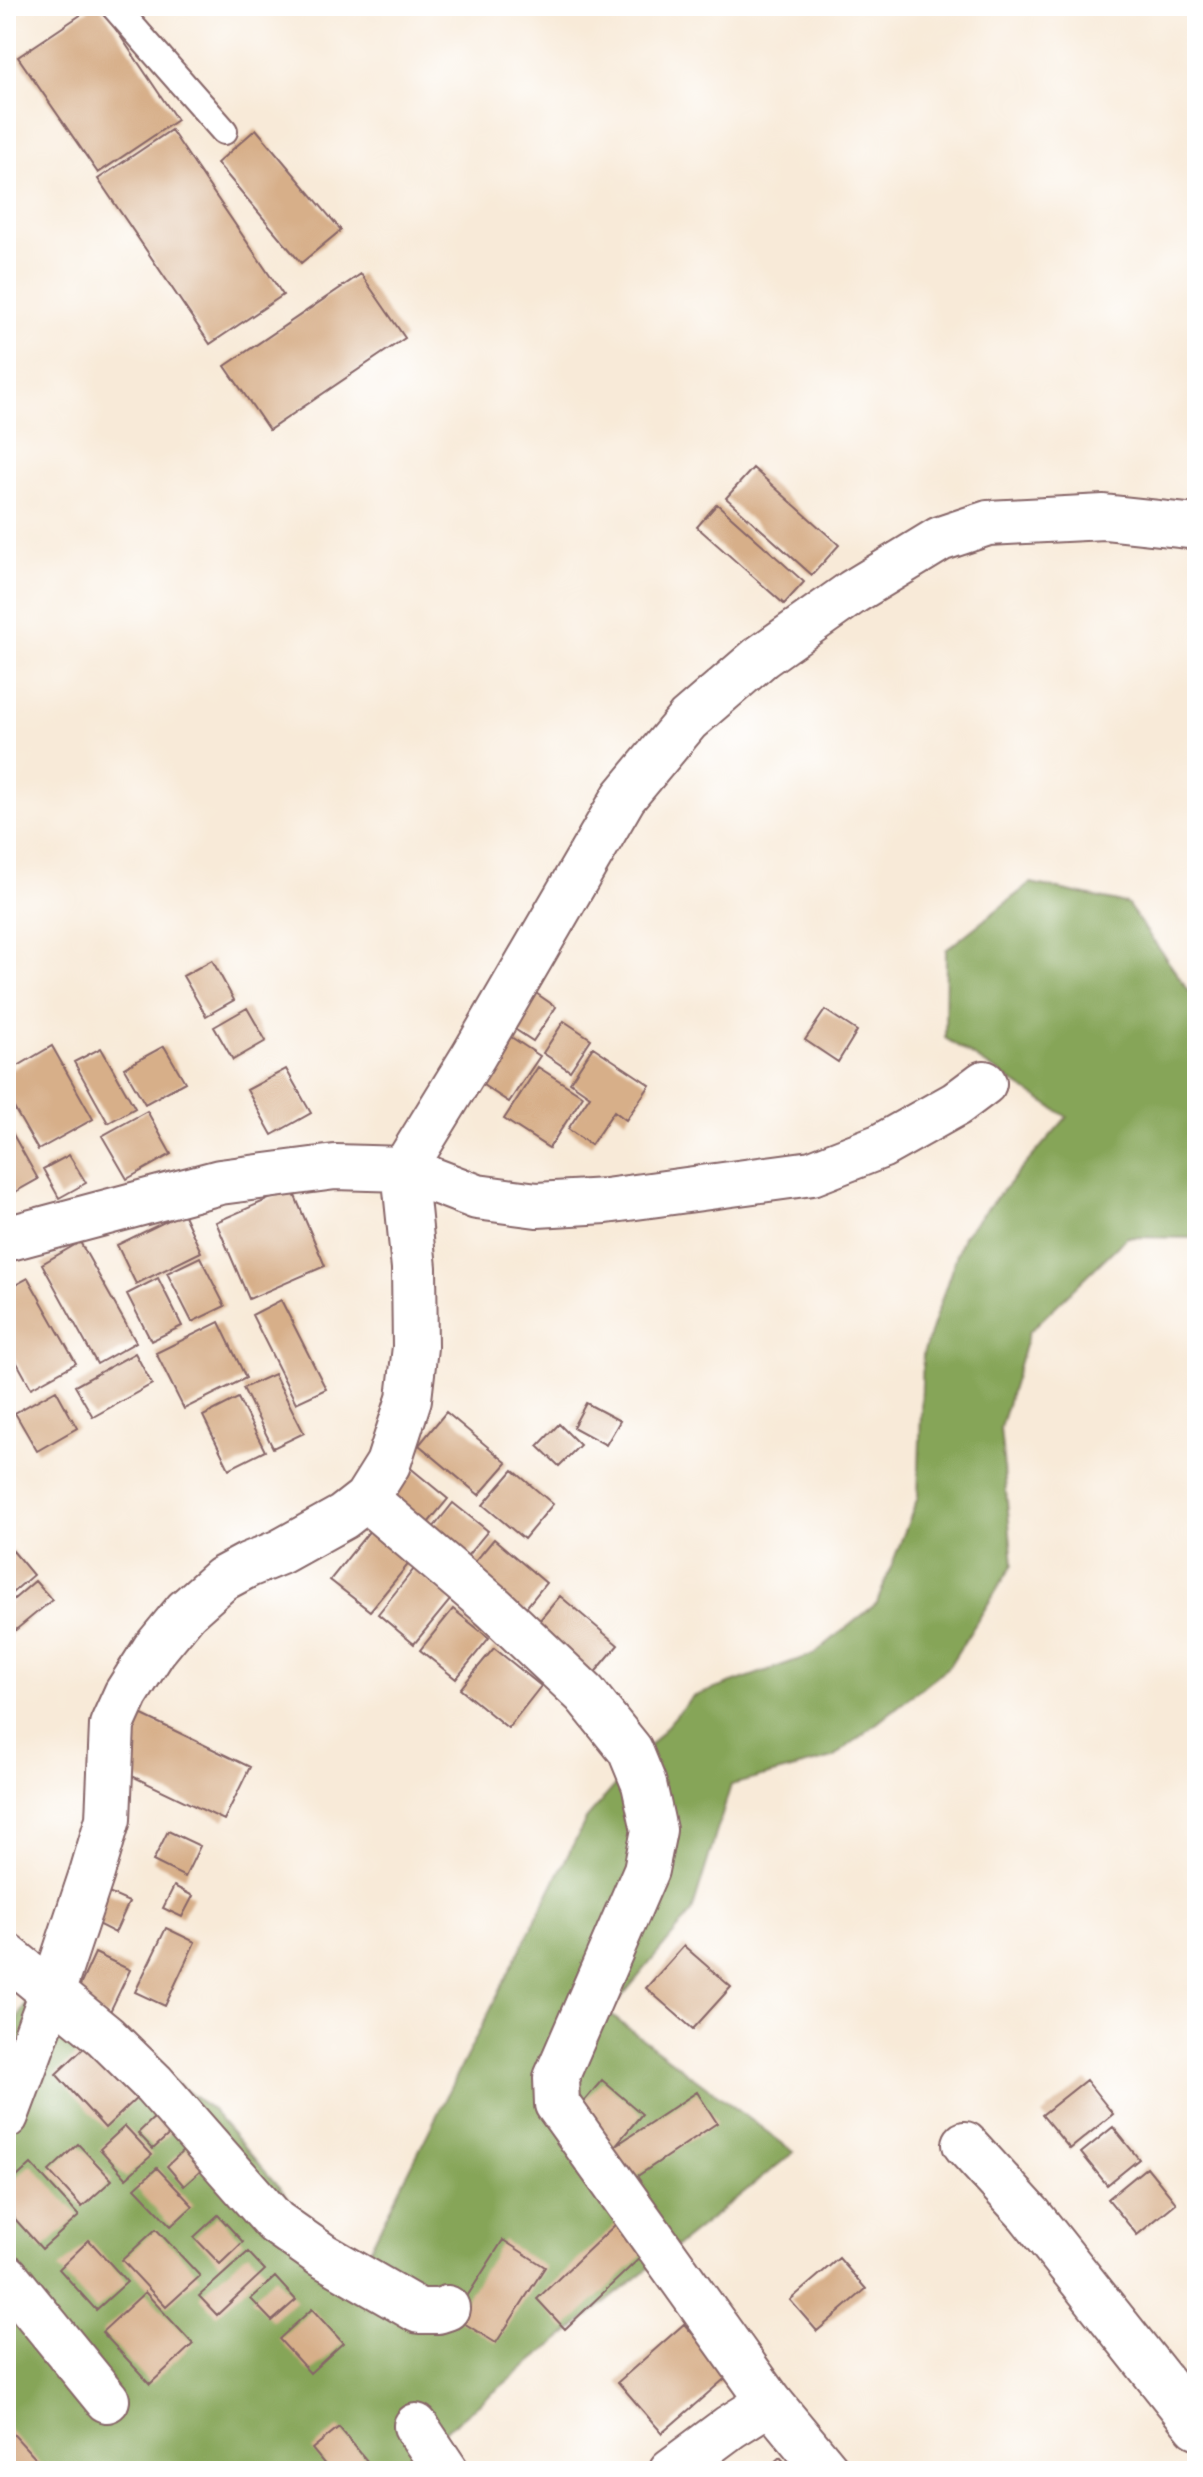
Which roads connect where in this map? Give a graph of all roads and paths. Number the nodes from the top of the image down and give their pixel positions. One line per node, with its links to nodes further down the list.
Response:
1 (114, 6): 2 (lane)
2 (224, 131)
3 (1197, 527): 5 (street)
4 (984, 1083): 5 (street)
5 (404, 1169): 6 (street); 7 (street)
6 (6, 1239)
7 (366, 1499): 9 (street); 15 (street)
8 (6, 1955): 9 (street)
9 (52, 1993): 10 (street); 13 (street)
10 (6, 2116)
11 (965, 2144): 17 (street)
12 (6, 2276): 14 (street)
13 (447, 2308)
14 (107, 2400)
15 (770, 2402): 19 (street); 20 (street)
16 (416, 2426): 18 (street)
17 (1197, 2426)
18 (446, 2471)
19 (671, 2471)
20 (827, 2471)

